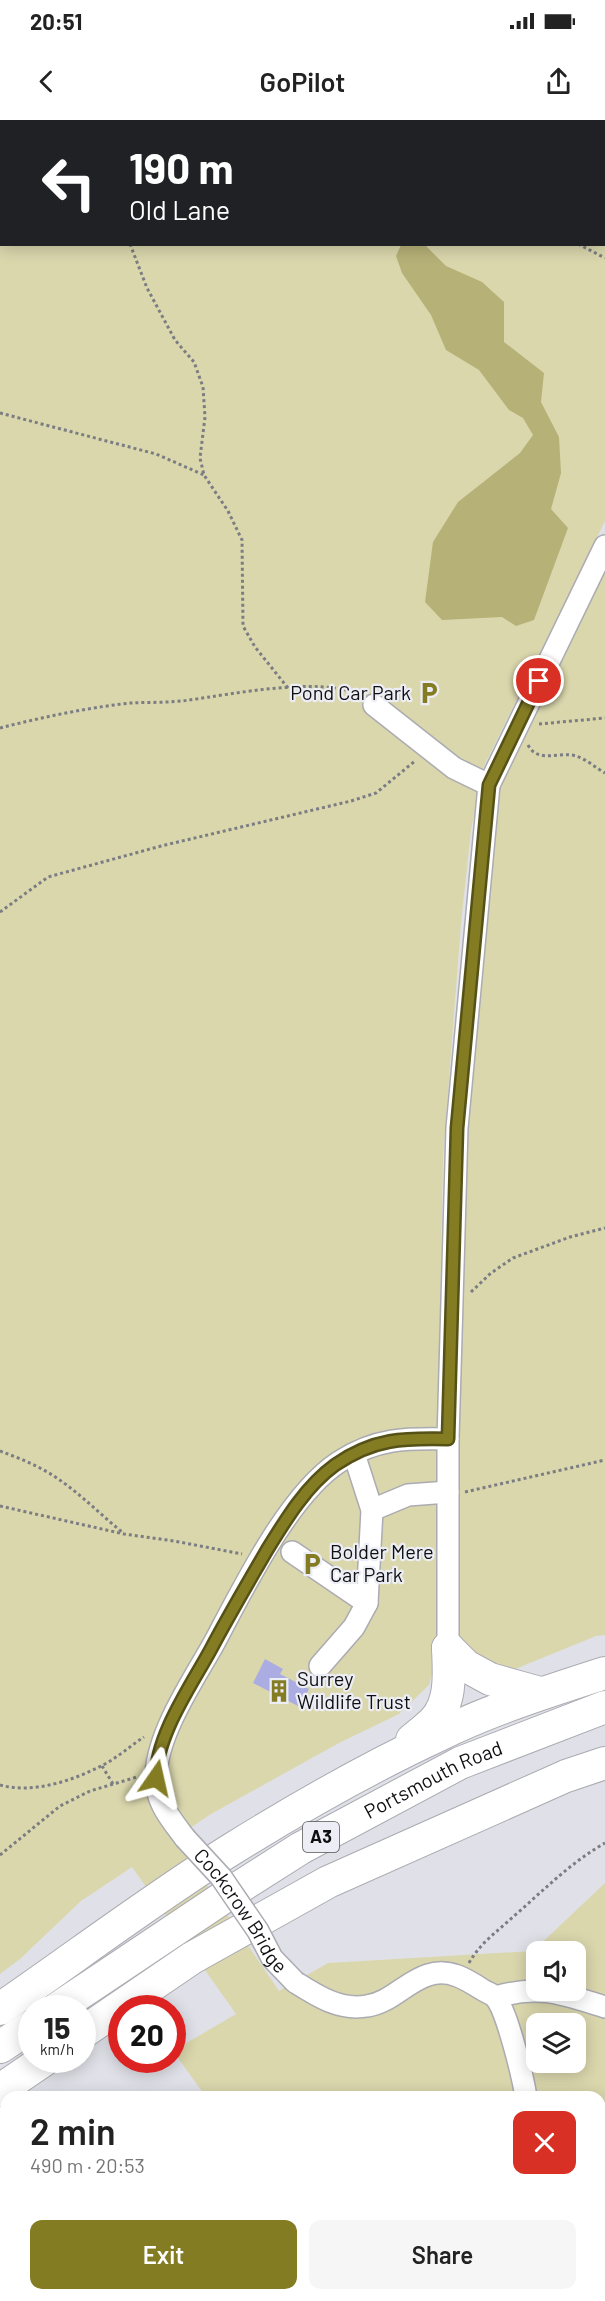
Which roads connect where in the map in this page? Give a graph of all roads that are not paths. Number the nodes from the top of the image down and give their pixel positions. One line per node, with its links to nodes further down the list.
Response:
1 (605, 546): 3 (street)
2 (374, 705): 3 (street)
3 (489, 785): 4 (street)
4 (448, 1439): 5 (street); 6 (street)
5 (354, 1454): 7 (street); 18 (street, Cockcrow Bridge, bridge)
6 (448, 1492): 7 (street); 10 (street)
7 (372, 1510): 9 (street)
8 (292, 1552): 9 (street)
9 (367, 1603): 11 (street)
10 (448, 1648): 13 (highway); 15 (highway, A3)
11 (320, 1666)
12 (605, 1673): 13 (highway, A3)
13 (540, 1694): 15 (highway, A3)
14 (605, 1707): 17 (highway, Portsmouth Road / A3)
15 (389, 1760): 20 (highway, A3)
16 (605, 1763): 21 (highway, A3)
17 (77, 1995)
18 (495, 1997): 19 (street); 26 (street)
19 (605, 2007)
20 (0, 2009)
21 (96, 2023)
22 (18, 2035): 23 (highway)
23 (0, 2047)
24 (25, 2073): 25 (highway)
25 (0, 2090)
26 (525, 2091)

